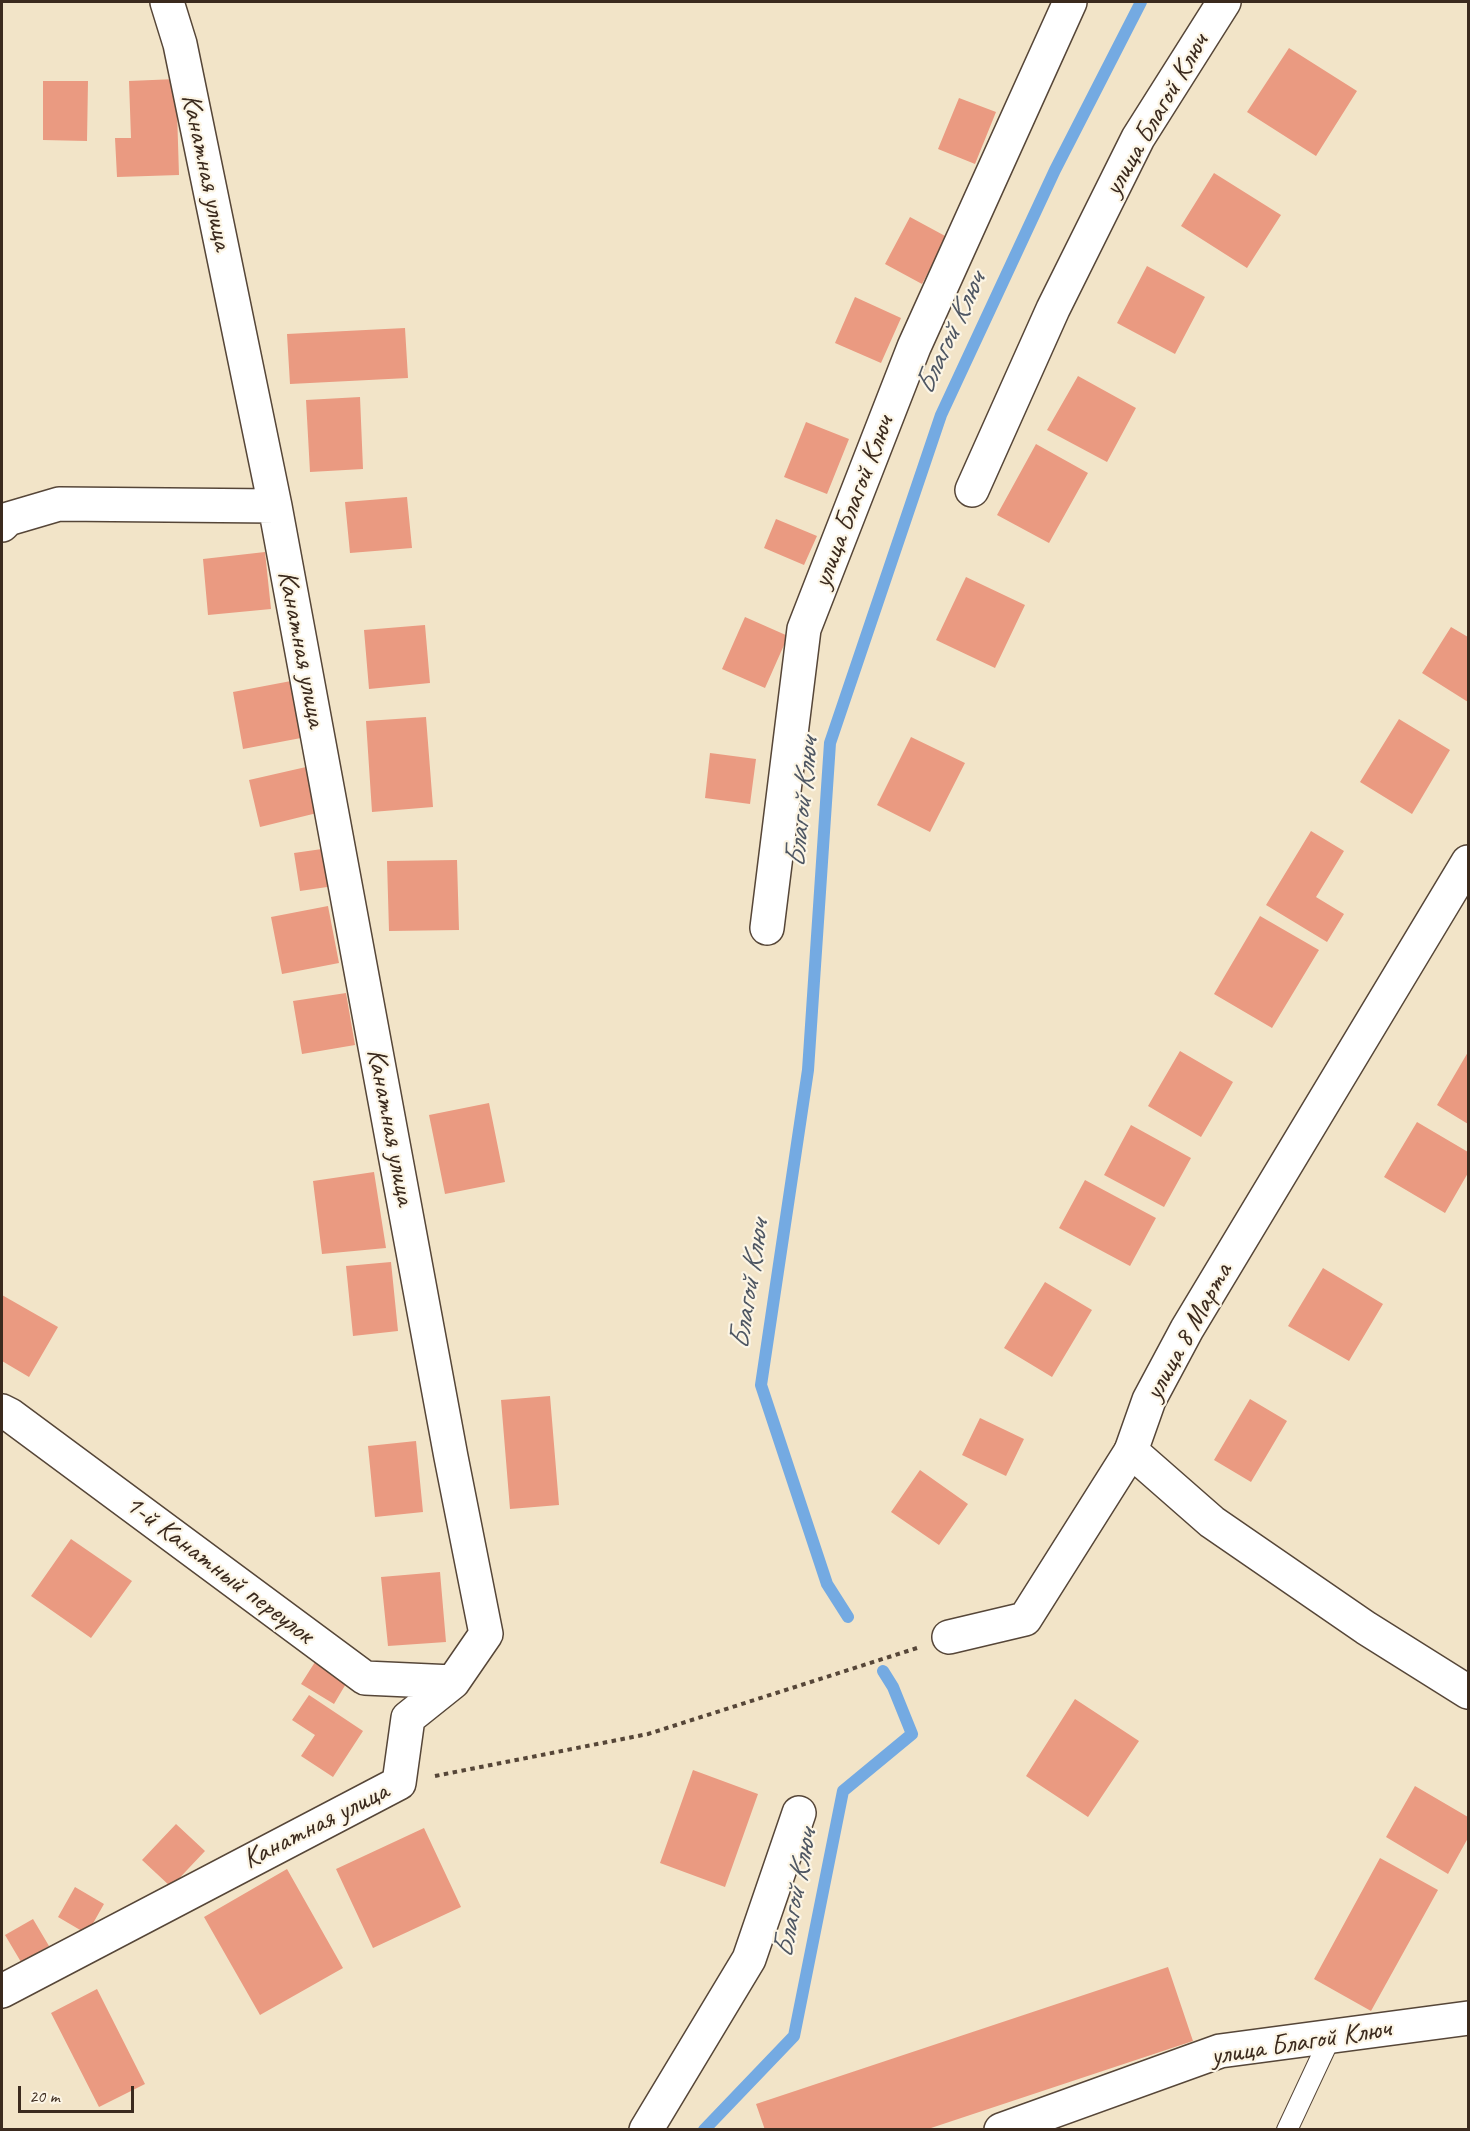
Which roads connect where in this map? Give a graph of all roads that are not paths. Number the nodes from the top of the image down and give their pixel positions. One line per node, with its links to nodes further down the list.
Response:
1 (167, 2): 5 (street, Канатная улица)
2 (1070, 2): 8 (street, улица Благой Ключ)
3 (1224, 2): 4 (street, улица Благой Ключ)
4 (972, 490)
5 (275, 506): 6 (street); 12 (street, Канатная улица)
6 (2, 525)
7 (1468, 862): 10 (street, улица 8 Марта)
8 (767, 928)
9 (2, 1411): 12 (street, 1-й Канатный переулок)
10 (1131, 1451): 11 (street, улица 8 Марта); 13 (street)
11 (949, 1637)
12 (453, 1682): 15 (street, Канатная улица)
13 (1468, 1692)
14 (799, 1813): 18 (street)
15 (2, 1991)
16 (1468, 2018): 17 (street, улица Благой Ключ)
17 (1331, 2036): 19 (street, улица Благой Ключ); 20 (lane)
18 (646, 2130)
19 (1001, 2130)
20 (1287, 2130)

